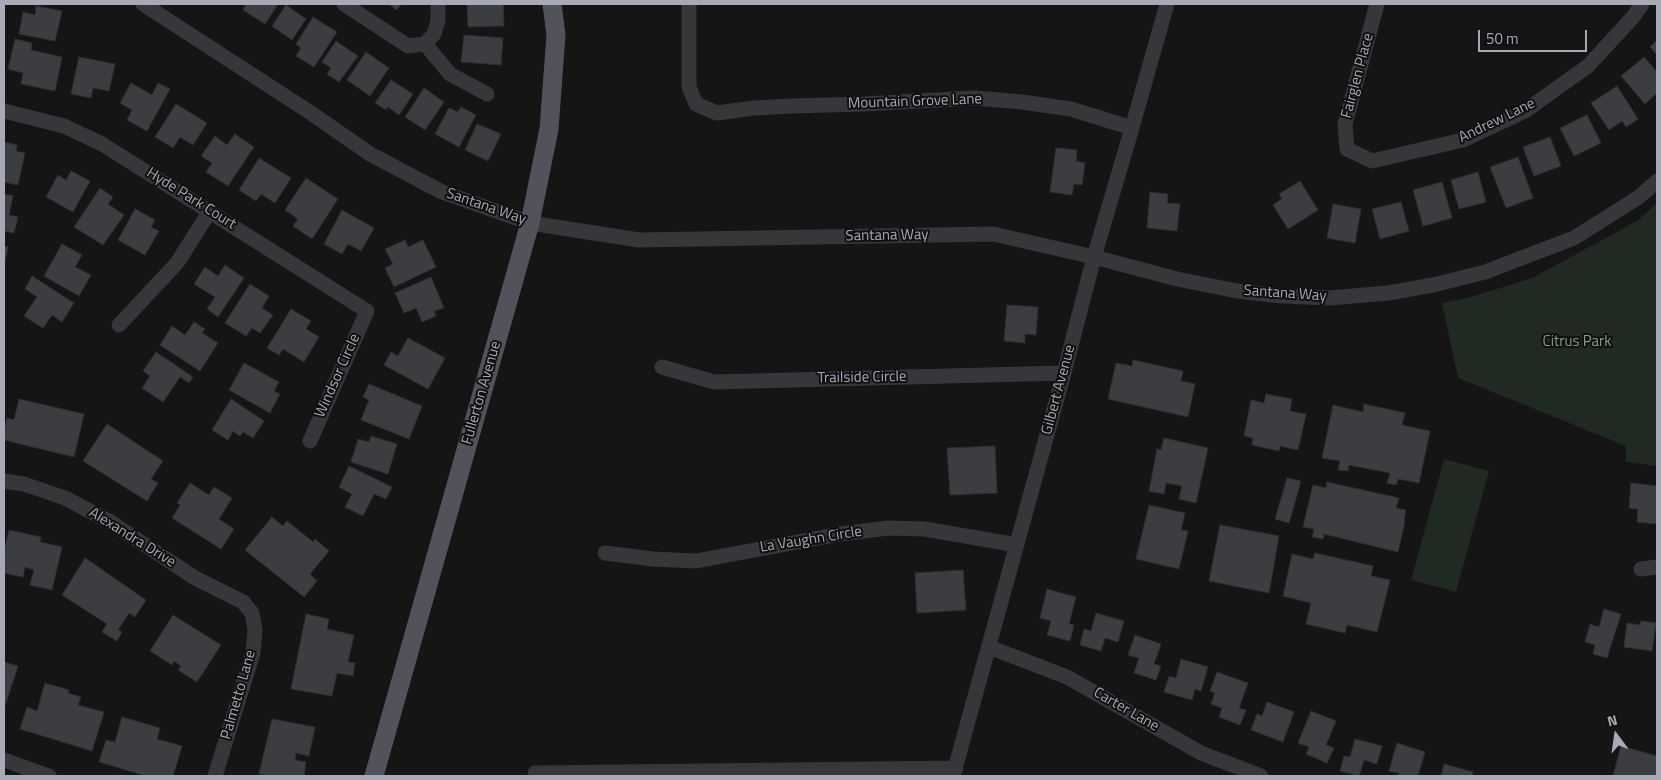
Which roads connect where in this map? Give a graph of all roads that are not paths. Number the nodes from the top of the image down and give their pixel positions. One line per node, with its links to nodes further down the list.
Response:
1 (144, 4): 16 (street, Santana Way)
2 (344, 4): 9 (street)
3 (438, 4): 9 (street)
4 (552, 4): 16 (main road, Fullerton Avenue)
5 (689, 4): 12 (street, Mountain Grove Lane)
6 (1167, 4): 12 (street, Gilbert Avenue)
7 (1376, 4): 13 (street, Fairglen Place)
8 (1642, 4): 13 (street, Andrew Lane)
9 (425, 44): 10 (street)
10 (487, 94)
11 (4, 111): 15 (street, Hyde Park Court)
12 (1132, 128): 17 (street, Gilbert Avenue)
13 (1347, 149)
14 (1657, 181): 17 (street, Santana Way)
15 (210, 211): 18 (street, Hyde Park Court); 19 (street)
16 (530, 223): 17 (street, Santana Way); 35 (main road, Fullerton Avenue)
17 (1094, 257): 21 (street, Gilbert Avenue)
18 (367, 311): 22 (street, Windsor Circle)
19 (119, 325)
20 (662, 366): 21 (street, Trailside Circle)
21 (1064, 373): 24 (street, Gilbert Avenue)
22 (310, 441)
23 (4, 481): 28 (street, Alexandra Drive)
24 (1017, 544): 25 (street, La Vaughn Circle); 29 (street, Gilbert Avenue)
25 (605, 552)
26 (1657, 567): 27 (street)
27 (1641, 569)
28 (252, 613): 34 (street, Palmetto Lane)
29 (989, 647): 31 (street, Gilbert Avenue); 36 (street, Carter Lane)
30 (4, 760): 33 (street)
31 (955, 772): 32 (street)
32 (534, 773)
33 (49, 776)
34 (215, 776)
35 (374, 776)
36 (1261, 776)

